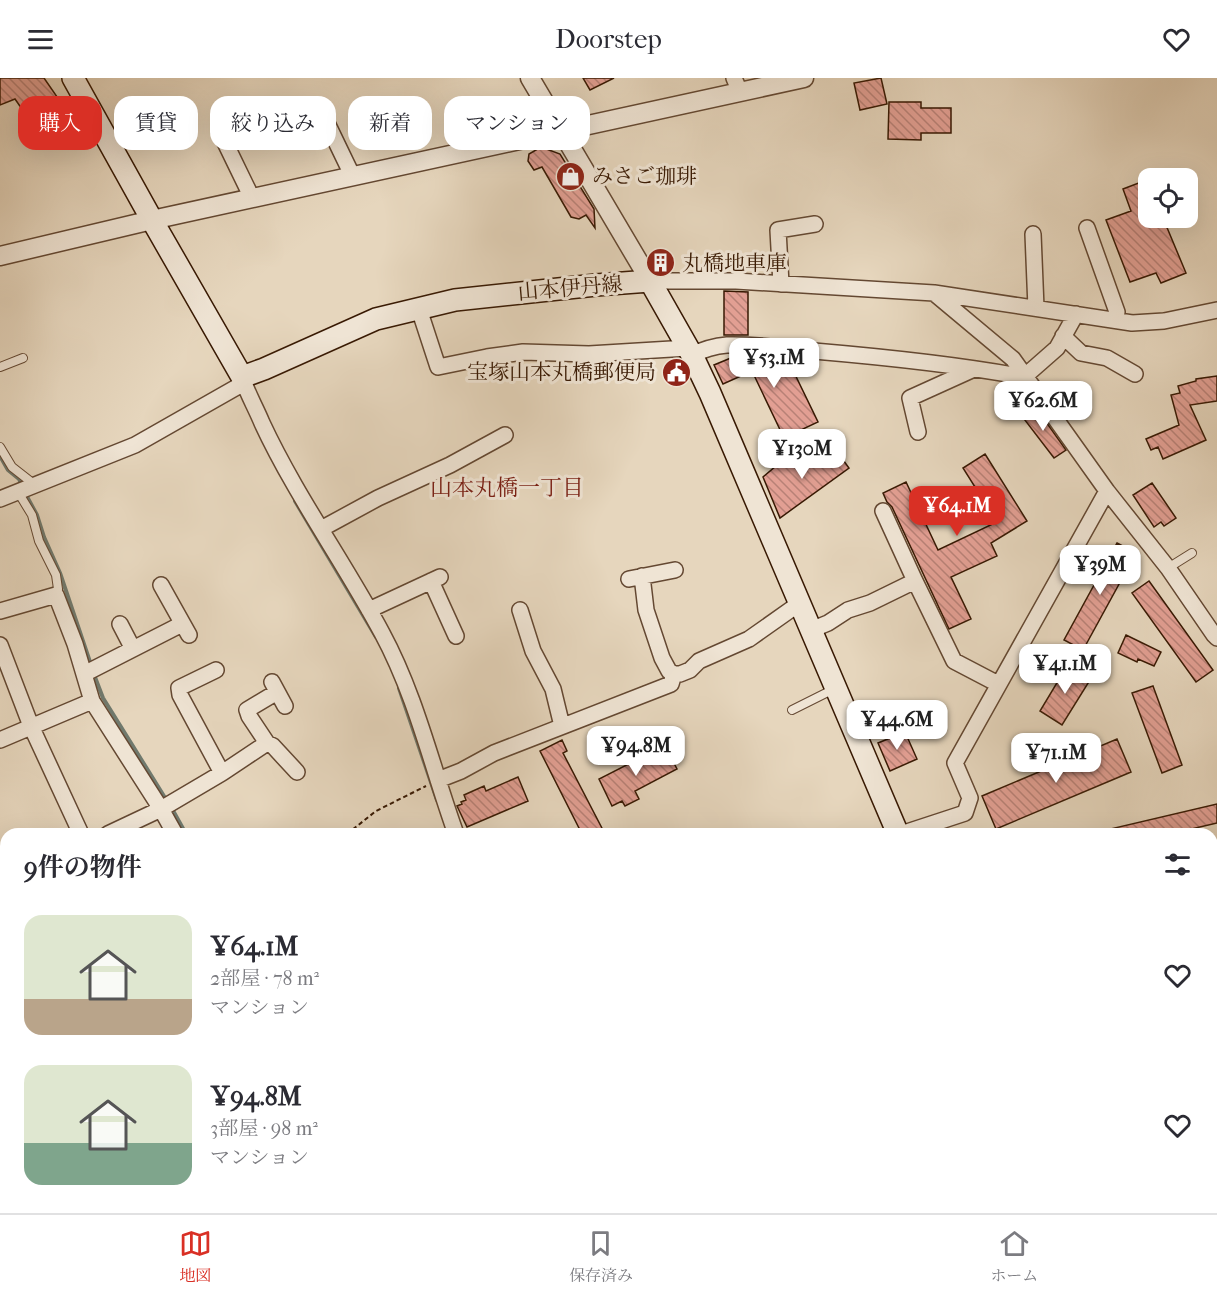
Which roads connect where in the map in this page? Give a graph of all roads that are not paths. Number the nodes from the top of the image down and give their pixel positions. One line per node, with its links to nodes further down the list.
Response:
1 (73, 78): 13 (main road)
2 (530, 78): 5 (street)
3 (804, 78): 4 (street)
4 (737, 85): 6 (street)
5 (541, 96)
6 (590, 123)
7 (336, 142): 11 (street)
8 (229, 150): 12 (street)
9 (475, 150): 11 (street)
10 (572, 150): 18 (street)
11 (353, 177): 12 (street)
12 (252, 198): 13 (street)
13 (152, 220): 17 (street); 33 (main road)
14 (815, 224): 19 (street)
15 (1087, 228): 25 (street)
16 (1033, 234): 21 (street)
17 (0, 256)
18 (650, 281): 19 (street); 22 (main road, 山本伊丹線); 27 (main road, 山本伊丹線)
19 (781, 284): 20 (street)
20 (934, 293): 21 (street); 32 (street)
21 (1036, 308): 24 (street)
22 (419, 309): 27 (street); 33 (main road, 山本伊丹線)
23 (1217, 310): 25 (street)
24 (1076, 314): 25 (street); 26 (street)
25 (1114, 320)
26 (1064, 336): 31 (street); 32 (street)
27 (690, 352): 30 (street); 49 (main road, 山本伊丹線)
28 (23, 358): 29 (lane)
29 (0, 367)
30 (975, 369): 32 (street); 34 (street)
31 (1135, 374)
32 (1024, 377): 38 (street)
33 (243, 380): 37 (street); 42 (street)
34 (918, 432)
35 (505, 435): 42 (street)
36 (0, 447): 37 (lane)
37 (35, 485): 39 (street)
38 (1107, 491): 44 (street); 62 (street)
39 (18, 492): 40 (street); 48 (lane)
40 (0, 499)
41 (883, 511): 46 (street)
42 (321, 529): 50 (street)
43 (1192, 553): 44 (lane)
44 (1168, 568): 56 (street)
45 (675, 570): 61 (street)
46 (915, 582): 54 (street); 62 (street)
47 (161, 585): 58 (street)
48 (56, 595): 52 (street); 60 (street)
49 (800, 603): 54 (main road, 山本伊丹線); 61 (street)
50 (369, 610): 55 (street); 73 (street)
51 (520, 610): 68 (street)
52 (0, 611)
53 (120, 624): 58 (street)
54 (811, 630): 63 (main road, 山本伊丹線)
55 (450, 632)
56 (1216, 635)
57 (0, 645): 67 (street)
58 (133, 650): 60 (street)
59 (216, 670): 72 (street)
60 (84, 674): 65 (street)
61 (674, 674): 68 (street)
62 (998, 684): 80 (street)
63 (835, 688): 66 (lane); 79 (main road, 山本伊丹線)
64 (278, 693): 70 (street)
65 (92, 701): 67 (street); 74 (street)
66 (792, 710)
67 (31, 726): 69 (street); 75 (street)
68 (562, 726): 73 (street)
69 (0, 740)
70 (267, 743): 71 (street); 72 (street)
71 (297, 772)
72 (222, 773): 74 (street)
73 (438, 780): 78 (street)
74 (161, 809): 76 (street); 77 (street)
75 (78, 828)
76 (121, 828)
77 (172, 828)
78 (454, 828)
79 (896, 828)
80 (918, 828)

